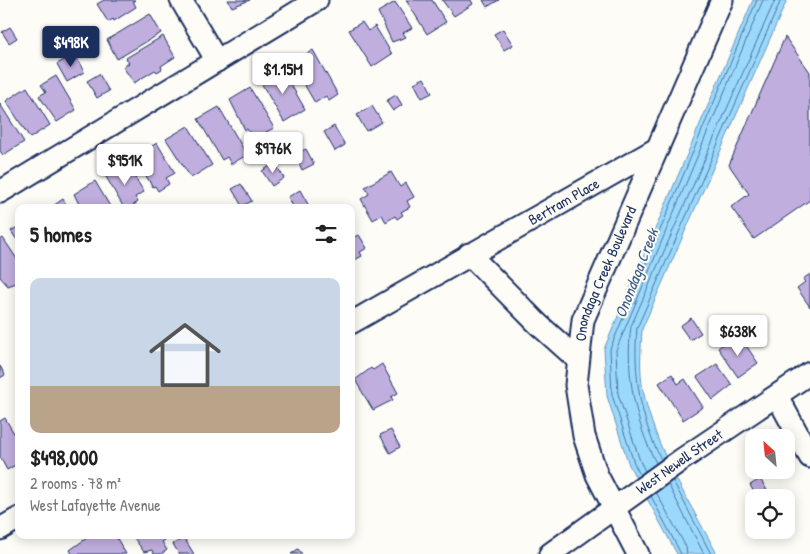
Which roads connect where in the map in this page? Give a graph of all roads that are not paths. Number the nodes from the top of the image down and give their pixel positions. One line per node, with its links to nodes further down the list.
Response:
1 (181, 0): 4 (street)
2 (317, 0): 4 (street)
3 (722, 0): 5 (street, Onondaga Creek Boulevard)
4 (217, 61): 6 (street)
5 (658, 148): 7 (street, Bertram Place); 9 (street, Onondaga Creek Boulevard)
6 (0, 192)
7 (469, 254): 8 (street, Bertram Place); 9 (street)
8 (355, 321)
9 (577, 359): 13 (street, Onondaga Creek Boulevard)
10 (810, 373): 11 (street, West Newell Street)
11 (777, 396): 12 (street); 13 (street, West Newell Street)
12 (810, 457)
13 (613, 509): 16 (street, West Newell Street); 17 (street, Onondaga Creek Boulevard)
14 (15, 520): 15 (street)
15 (0, 529)
16 (550, 554)
17 (638, 554)

